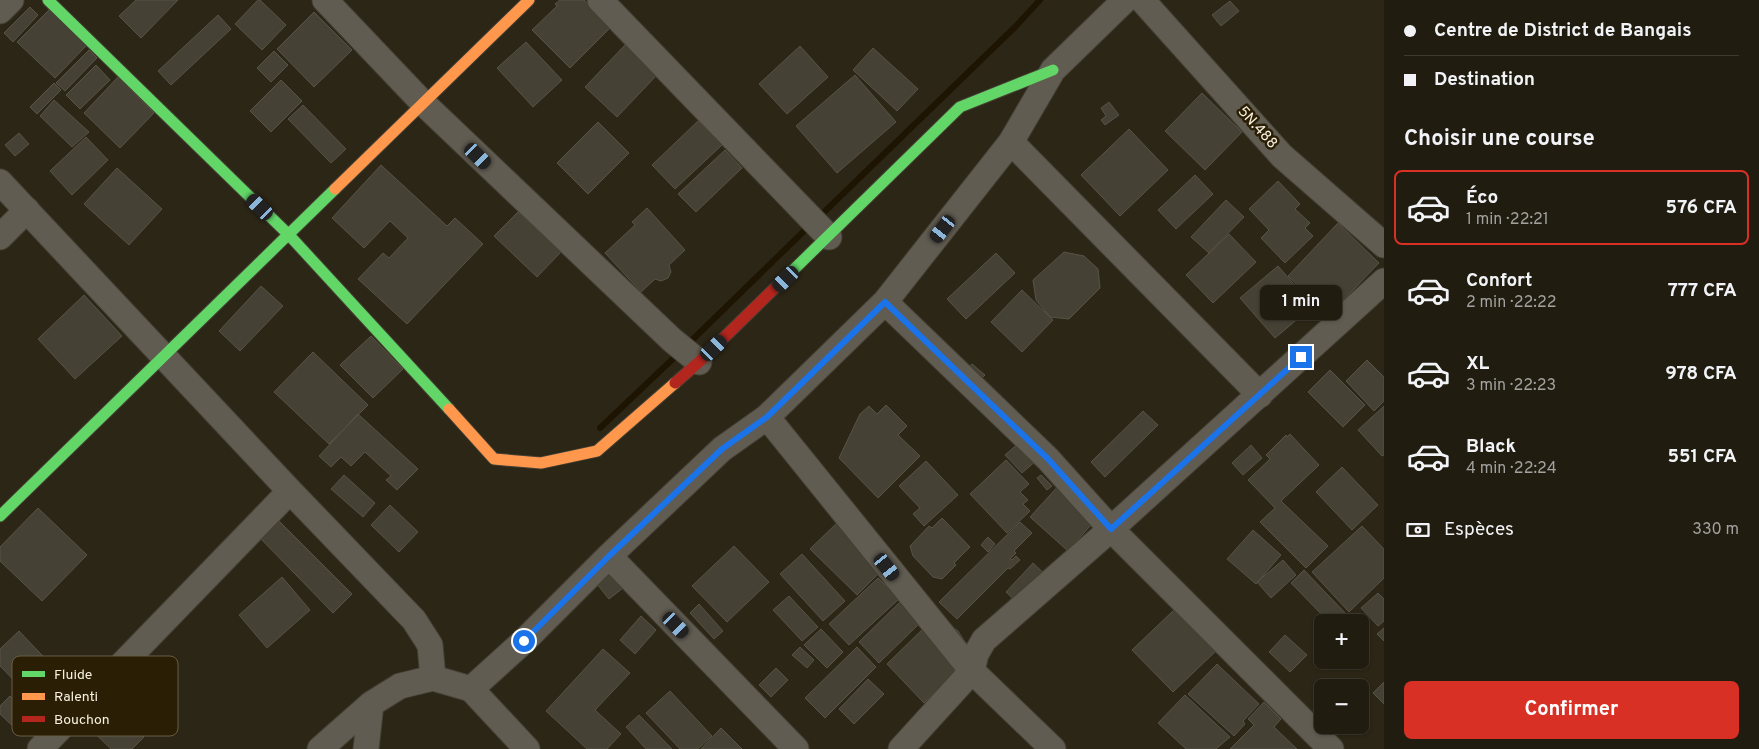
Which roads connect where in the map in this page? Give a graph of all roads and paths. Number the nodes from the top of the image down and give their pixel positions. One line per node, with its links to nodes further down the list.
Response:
1 (11, 0): 8 (street)
2 (48, 0): 14 (street)
3 (325, 0): 10 (street)
4 (529, 0): 10 (street)
5 (600, 0): 16 (street)
6 (1125, 0): 9 (street)
7 (1142, 0): 17 (street, 5N.488)
8 (0, 11)
9 (1052, 70): 11 (street); 16 (street)
10 (423, 103): 14 (street); 21 (street)
11 (1011, 142): 19 (street); 22 (street)
12 (0, 182): 13 (street)
13 (27, 210): 15 (street); 20 (street)
14 (288, 235): 20 (street); 21 (street)
15 (0, 237)
16 (829, 237): 21 (street)
17 (1384, 245)
18 (1384, 281): 22 (street)
19 (885, 302): 23 (street); 26 (street)
20 (164, 356): 24 (street); 25 (street)
21 (699, 362)
22 (1260, 395): 26 (street)
23 (767, 417): 27 (street); 29 (street)
24 (290, 491): 28 (street); 30 (street)
25 (0, 516)
26 (1111, 529): 29 (street); 41 (street)
27 (609, 556): 31 (street); 38 (street)
28 (130, 656)
29 (972, 671): 39 (street); 40 (street)
30 (433, 678): 31 (street); 32 (street)
31 (471, 689): 37 (street)
32 (371, 704): 35 (street); 36 (street)
33 (53, 736): 34 (street)
34 (40, 749)
35 (320, 749)
36 (366, 749)
37 (527, 749)
38 (796, 749)
39 (901, 749)
40 (1052, 749)
41 (1332, 749)

